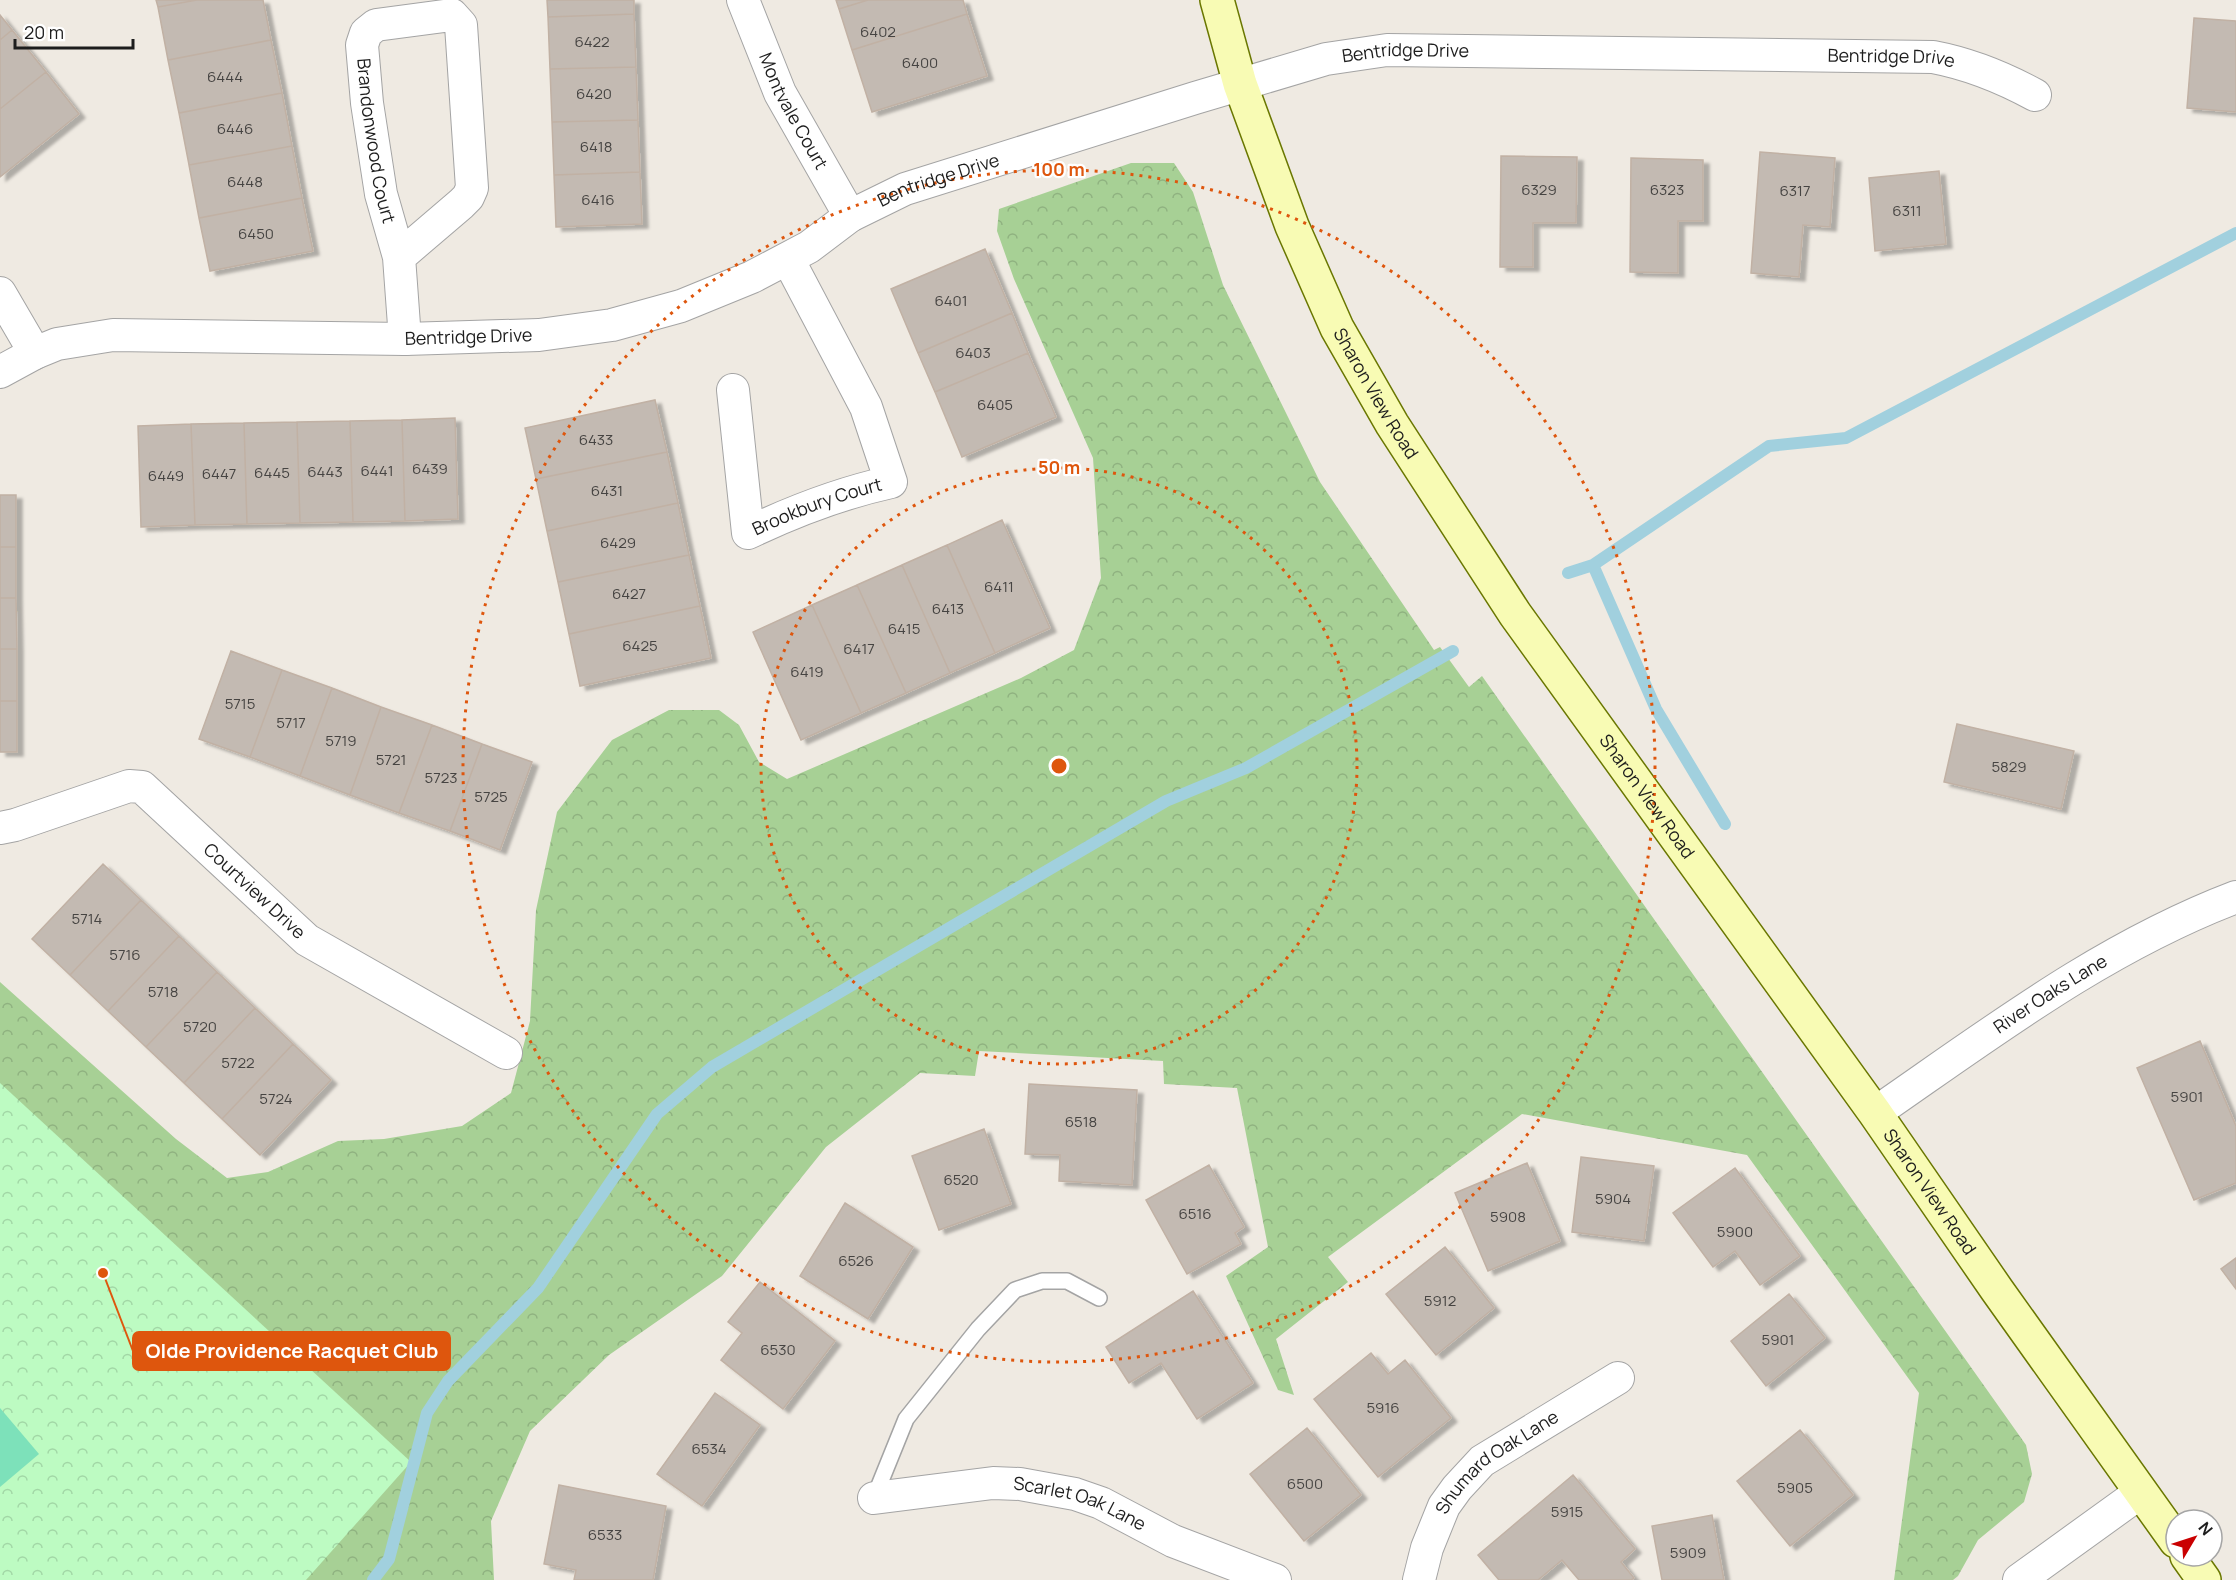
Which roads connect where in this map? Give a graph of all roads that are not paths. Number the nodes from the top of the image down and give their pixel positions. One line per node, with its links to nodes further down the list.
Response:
1 (743, 0): 5 (street, Montvale Court)
2 (1217, 0): 3 (street, Sharon View Road)
3 (1240, 84): 4 (street, Bentridge Drive); 5 (street, Bentridge Drive); 16 (street, Sharon View Road)
4 (2035, 94)
5 (850, 216): 7 (street, Bentridge Drive)
6 (399, 257): 6 (street, Brandonwood Court); 9 (street, Brandonwood Court)
7 (788, 260): 9 (street, Bentridge Drive); 12 (street, Brookbury Court)
8 (0, 293): 10 (street)
9 (405, 339): 10 (street, Bentridge Drive)
10 (35, 353): 11 (street, Bentridge Drive)
11 (0, 372)
12 (733, 390)
13 (0, 828): 15 (street, Courtview Drive)
14 (2236, 897): 16 (street, River Oaks Lane)
15 (506, 1053)
16 (1875, 1113): 19 (street, Sharon View Road)
17 (1099, 1298): 20 (lane)
18 (1618, 1378): 23 (street, Shumard Oak Lane)
19 (2141, 1492): 21 (street, Sharon View Road); 24 (street)
20 (874, 1498): 22 (street, Scarlet Oak Lane)
21 (2164, 1524)
22 (1275, 1580)
23 (1419, 1580)
24 (2019, 1580)

